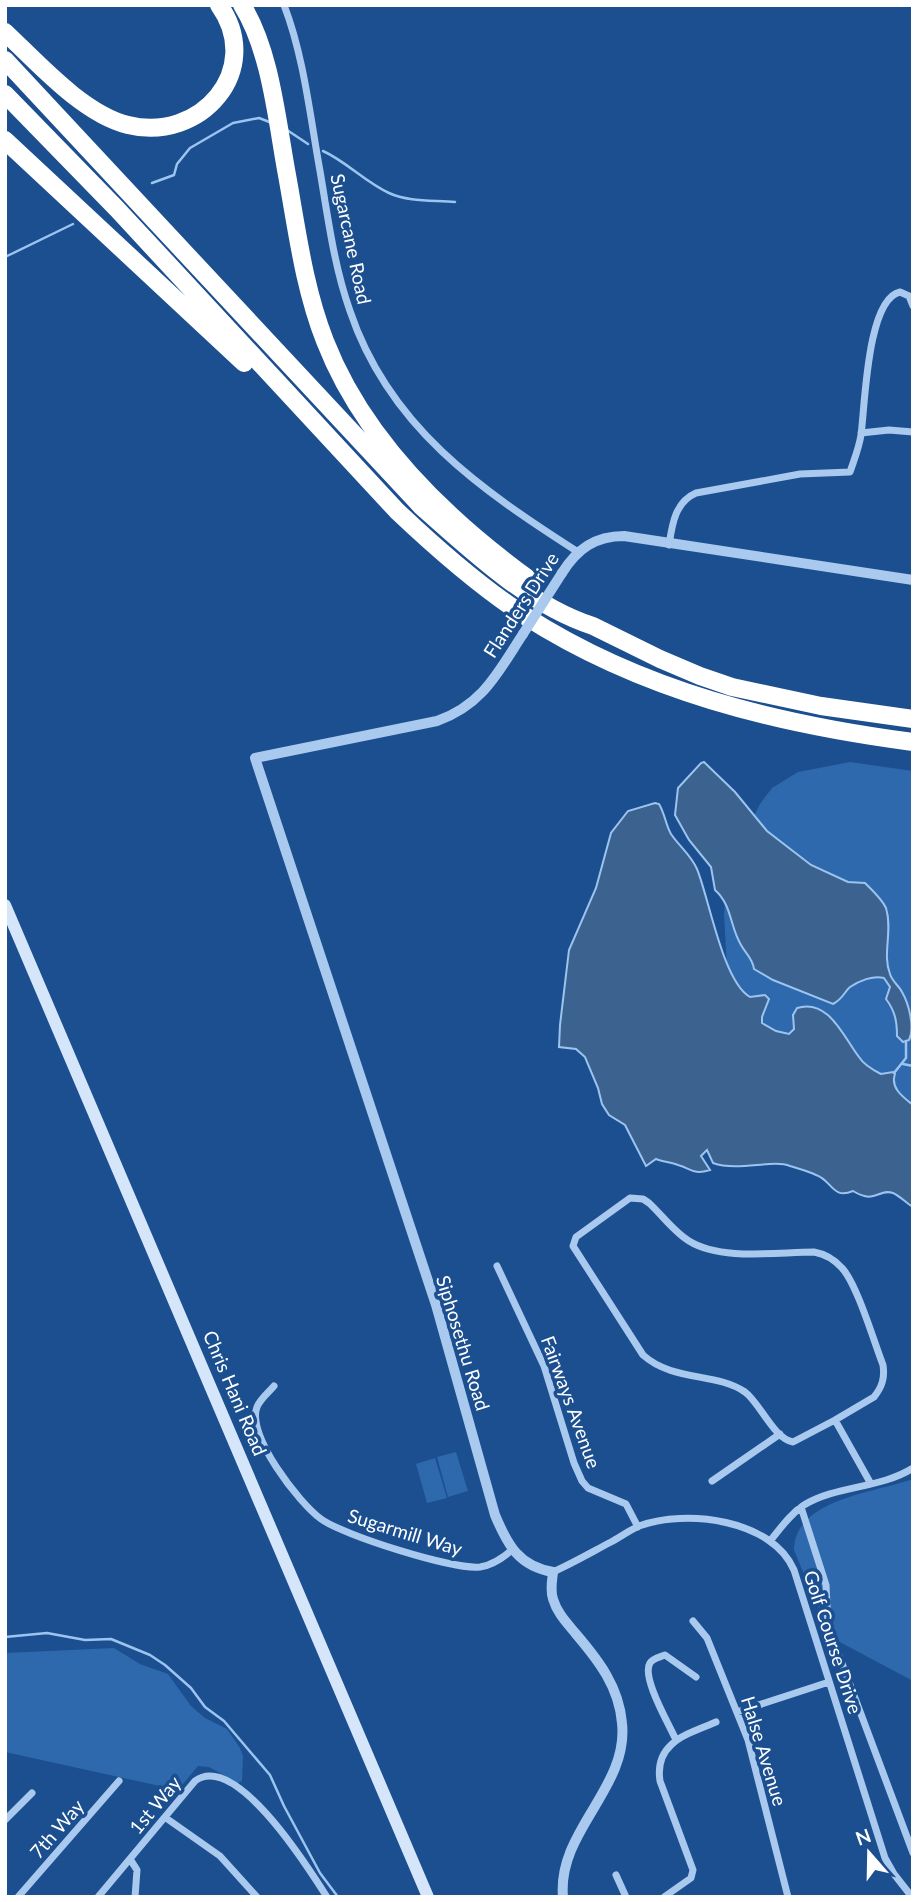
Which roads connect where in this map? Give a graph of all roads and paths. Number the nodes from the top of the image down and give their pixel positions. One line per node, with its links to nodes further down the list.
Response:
1 (219, 5): 4 (highway)
2 (243, 5): 15 (highway)
3 (284, 5): 13 (street, Sugarcane Road)
4 (5, 32)
5 (5, 60): 15 (highway)
6 (5, 94): 11 (highway)
7 (5, 140): 11 (highway)
8 (913, 306): 10 (street)
9 (913, 432): 10 (street)
10 (861, 433): 12 (street)
11 (327, 438): 17 (highway)
12 (669, 545): 13 (street, Flanders Drive); 14 (street, Flanders Drive)
13 (578, 552): 18 (street, Flanders Drive, bridge)
14 (913, 580)
15 (593, 625): 16 (highway)
16 (913, 719)
17 (913, 742)
18 (255, 758): 30 (street, Siphosethu Road)
19 (5, 905): 50 (main road, Chris Hani Road)
20 (497, 1266): 28 (street, Fairways Avenue)
21 (274, 1386): 30 (street, Sugarmill Way)
22 (835, 1420): 23 (street); 23 (street); 26 (street)
23 (780, 1434): 25 (street)
24 (913, 1468): 26 (street)
25 (712, 1480)
26 (871, 1483): 27 (street)
27 (801, 1507): 29 (street); 42 (street)
28 (638, 1527): 29 (street, Golf Course Drive); 31 (street, Golf Course Drive)
29 (770, 1541): 34 (street, Golf Course Drive)
30 (513, 1549): 31 (street, Siphosethu Road)
31 (553, 1573): 51 (street)
32 (693, 1621): 35 (street, Halse Avenue)
33 (696, 1677): 37 (street)
34 (829, 1682): 35 (street); 55 (street, Golf Course Drive)
35 (737, 1712): 54 (street, Halse Avenue)
36 (716, 1722): 37 (street)
37 (676, 1740): 53 (street)
38 (119, 1781): 45 (street, 7th Way)
39 (32, 1793): 41 (street)
40 (166, 1818): 43 (street, 1st Way); 48 (street); 49 (street, 1st Way)
41 (5, 1820)
42 (913, 1853)
43 (130, 1859): 46 (street, 1st Way); 47 (street)
44 (616, 1875): 52 (street)
45 (18, 1897)
46 (98, 1897)
47 (135, 1897)
48 (257, 1897)
49 (327, 1897)
50 (428, 1897)
51 (563, 1897)
52 (626, 1897)
53 (664, 1897)
54 (788, 1897)
55 (912, 1897)

